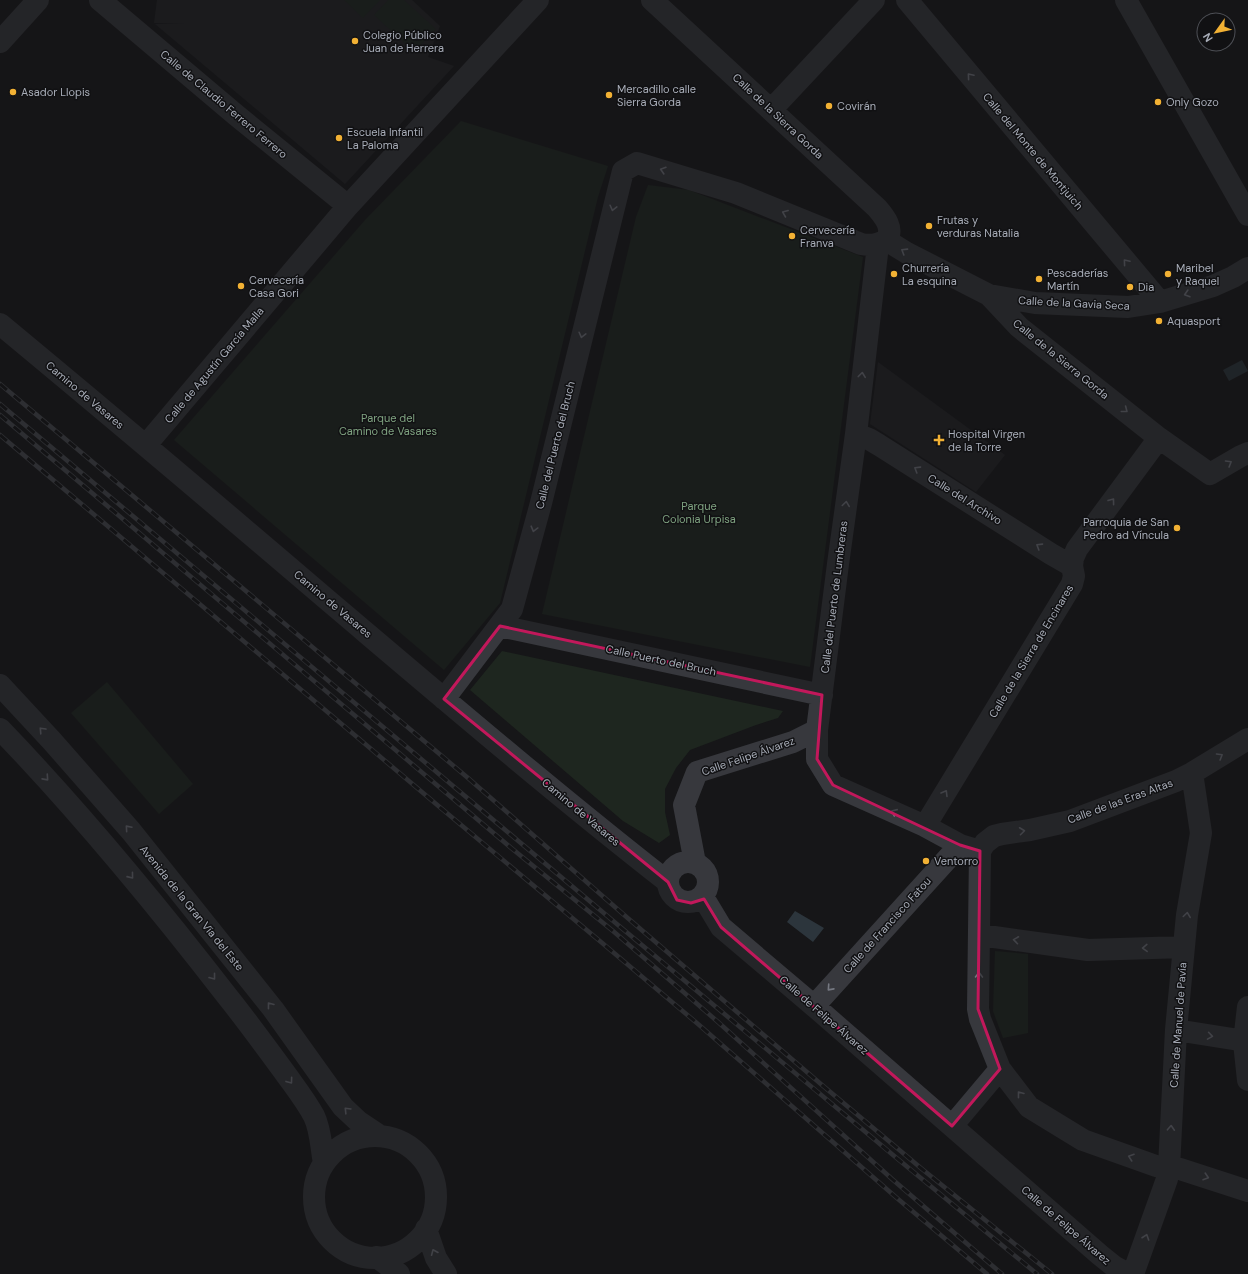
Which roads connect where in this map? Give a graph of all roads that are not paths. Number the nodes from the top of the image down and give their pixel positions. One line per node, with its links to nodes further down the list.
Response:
1 (38, 0): 8 (street)
2 (100, 0): 11 (street, Calle de Claudio Ferrero Ferrero)
3 (538, 0): 11 (street, Calle de Agustín García Malla)
4 (652, 0): 9 (street, Calle de la Sierra Gorda)
5 (874, 0): 9 (street)
6 (906, 0): 16 (street, Calle del Monte de Montjuich, one-way to 6)
7 (1126, 0): 12 (street)
8 (0, 42)
9 (771, 110): 13 (street, Calle de la Sierra Gorda)
10 (623, 171): 13 (street, Calle de la Sierra Gorda, one-way to 10); 23 (street, Calle del Puerto del Bruch, one-way to 23)
11 (348, 206): 20 (street, Calle de Agustín García Malla)
12 (1248, 215)
13 (882, 242): 15 (street, Calle de la Sierra Gorda, one-way to 13); 18 (street, Calle del Puerto de Lumbreras, one-way to 13)
14 (1248, 268): 16 (street, Calle de la Gavia Seca, one-way to 16)
15 (989, 295): 16 (street, Calle de la Gavia Seca); 19 (street, Calle de la Sierra Gorda, one-way to 19)
16 (1160, 302)
17 (0, 324): 20 (street, Camino de Vasares)
18 (856, 434): 22 (street, Calle del Archivo, one-way to 18); 25 (street, Calle del Puerto de Lumbreras, one-way to 18)
19 (1160, 438): 21 (street, Calle de la Sierra Gorda, one-way to 21); 22 (street, Calle de la Sierra de Encinares, one-way to 19)
20 (146, 445): 26 (street, Camino de Vasares)
21 (1248, 454)
22 (1072, 566): 31 (street, Calle de la Sierra de Encinares, one-way to 22)
23 (500, 626): 25 (street, Calle Puerto del Bruch); 26 (street, Calle del Puerto del Bruch)
24 (0, 685): 46 (street, Avenida de la Gran Vía del Este, one-way to 24)
25 (822, 695): 28 (street, Calle del Puerto de Lumbreras)
26 (444, 699): 35 (street, Camino de Vasares)
27 (0, 729): 47 (street, one-way to 47)
28 (818, 730): 31 (street, Calle del Puerto de Lumbreras, one-way to 28); 34 (street, Calle Felipe Álvarez)
29 (1248, 739): 30 (street, Calle de las Eras Altas, one-way to 29)
30 (1192, 773): 33 (street, Calle de las Eras Altas, one-way to 30); 38 (street, Calle de Manuel de Pavía, one-way to 30)
31 (925, 826): 32 (street, Calle del Puerto de Lumbreras)
32 (960, 845): 33 (street, Calle del Puerto de Lumbreras); 39 (street, Calle de Francisco Fatou, one-way to 39)
33 (983, 847): 37 (street)
34 (695, 863): 35 (street); 36 (street)
35 (668, 882): 36 (street)
36 (703, 897): 39 (street, Calle de Felipe Álvarez)
37 (980, 935): 38 (street, one-way to 37); 43 (street, one-way to 37)
38 (1184, 947): 41 (street, Calle de Manuel de Pavía)
39 (814, 1006): 45 (street, Calle de Felipe Álvarez)
40 (1248, 1007): 42 (street)
41 (1176, 1030): 42 (street, one-way to 42); 48 (street, Calle de Manuel de Pavía, one-way to 41)
42 (1244, 1042): 44 (street)
43 (1000, 1069): 45 (street); 48 (street, one-way to 43)
44 (1248, 1080)
45 (952, 1126): 54 (street, Calle de Felipe Álvarez)
46 (378, 1134): 47 (street); 50 (street)
47 (324, 1163): 51 (street)
48 (1169, 1167): 49 (street, one-way to 49); 55 (street, Calle de Manuel de Pavía, one-way to 48)
49 (1248, 1191)
50 (426, 1229): 51 (street); 53 (street, one-way to 50)
51 (377, 1258): 52 (street)
52 (399, 1274)
53 (446, 1274)
54 (1128, 1274)
55 (1133, 1274)

